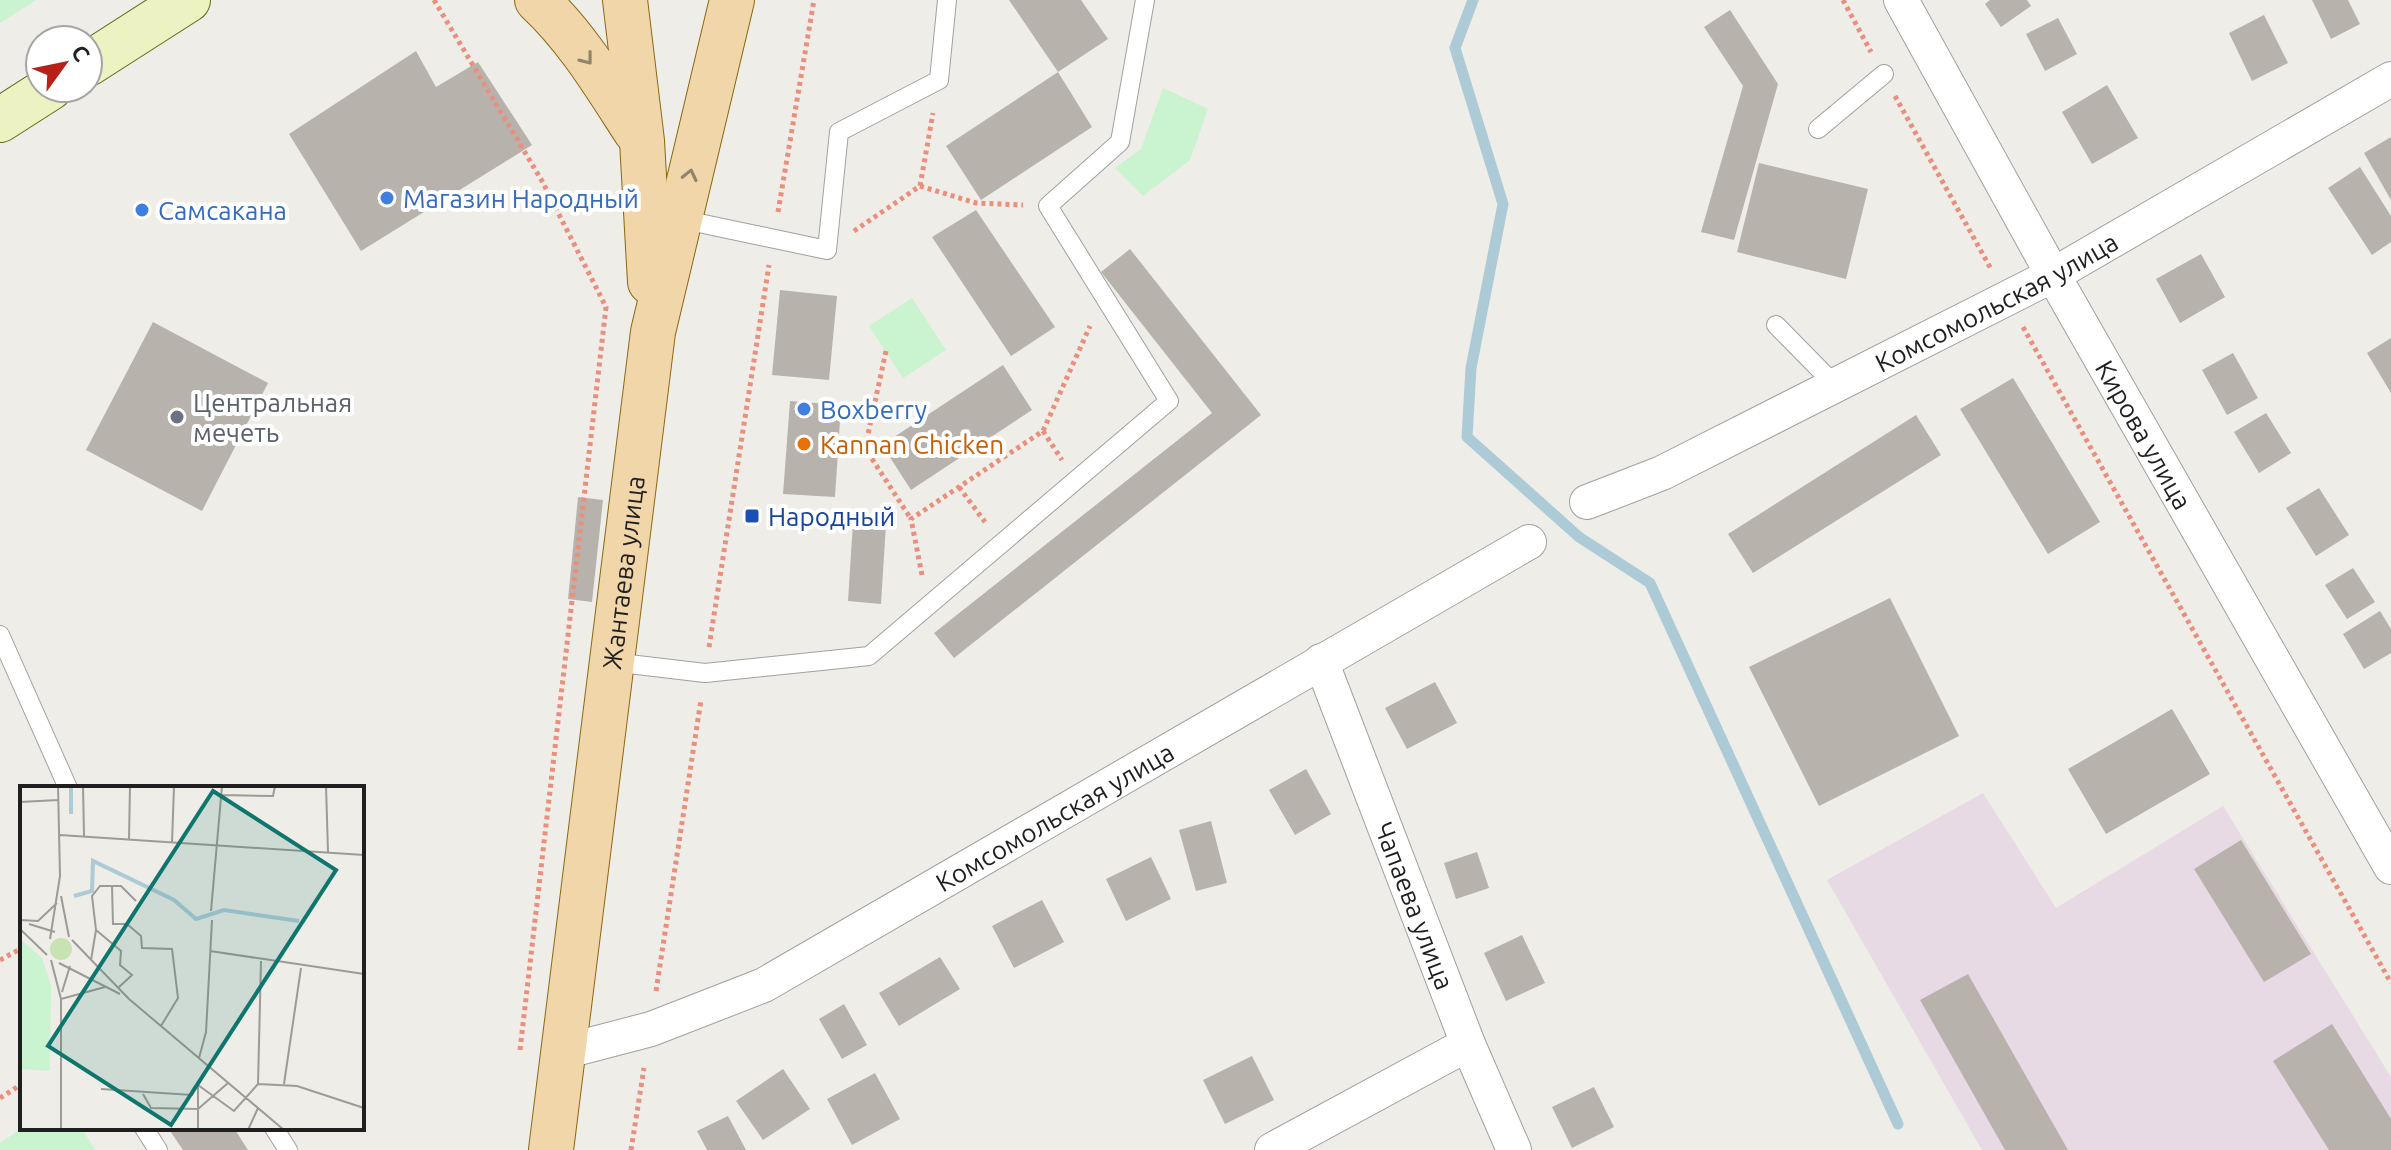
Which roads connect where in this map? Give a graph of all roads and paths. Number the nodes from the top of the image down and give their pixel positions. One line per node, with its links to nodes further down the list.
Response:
1 (188, 0): 11 (main road)
2 (434, 0): 49 (path)
3 (537, 0): 18 (main road, one-way to 18)
4 (625, 0): 18 (main road)
5 (732, 0): 21 (main road, Жантаева улица, one-way to 5)
6 (814, 0): 22 (path)
7 (947, 0): 14 (lane)
8 (1145, 0): 20 (lane)
9 (1843, 0): 12 (path)
10 (1901, 0): 24 (street, Кирова улица)
11 (104, 54)
12 (1884, 74): 17 (lane); 26 (path)
13 (2391, 79): 24 (street, Комсомольская улица)
14 (939, 80): 19 (path); 23 (lane)
15 (25, 104): 16 (main road)
16 (0, 120)
17 (1818, 129)
18 (642, 141): 28 (main road)
19 (920, 186): 20 (path); 23 (path)
20 (1048, 206): 25 (lane)
21 (680, 219): 22 (lane); 28 (main road, Жантаева улица)
22 (773, 239): 23 (lane); 40 (path)
23 (827, 250)
24 (2053, 275): 26 (street, Комсомольская улица); 42 (street, Кирова улица)
25 (1104, 296): 31 (path); 35 (lane)
26 (2007, 298): 30 (street, Комсомольская улица); 45 (path)
27 (1776, 325): 30 (lane)
28 (653, 332): 39 (main road, Жантаева улица)
29 (886, 351): 33 (path)
30 (1835, 385): 32 (street, Комсомольская улица)
31 (959, 487): 33 (path); 35 (path)
32 (1587, 502)
33 (911, 519): 36 (path)
34 (1529, 542): 38 (street, Комсомольская улица)
35 (1001, 544): 36 (lane)
36 (928, 606): 40 (lane)
37 (0, 635): 41 (lane)
38 (1321, 661): 46 (street, Комсомольская улица); 47 (street, Чапаева улица)
39 (612, 662): 40 (lane); 48 (main road, Жантаева улица)
40 (705, 673): 46 (path)
41 (67, 786)
42 (2391, 867)
43 (20, 949): 44 (path)
44 (0, 960)
45 (2391, 983)
46 (651, 1029): 48 (street, Комсомольская улица); 57 (path)
47 (1468, 1044): 58 (street); 59 (street, Чапаева улица)
48 (563, 1052): 56 (main road, Жантаева улица)
49 (519, 1056)
50 (20, 1085): 51 (path)
51 (0, 1098)
52 (145, 1130): 54 (lane)
53 (275, 1130): 55 (lane)
54 (158, 1150)
55 (288, 1150)
56 (551, 1150)
57 (631, 1150)
58 (1272, 1150)
59 (1514, 1150)

